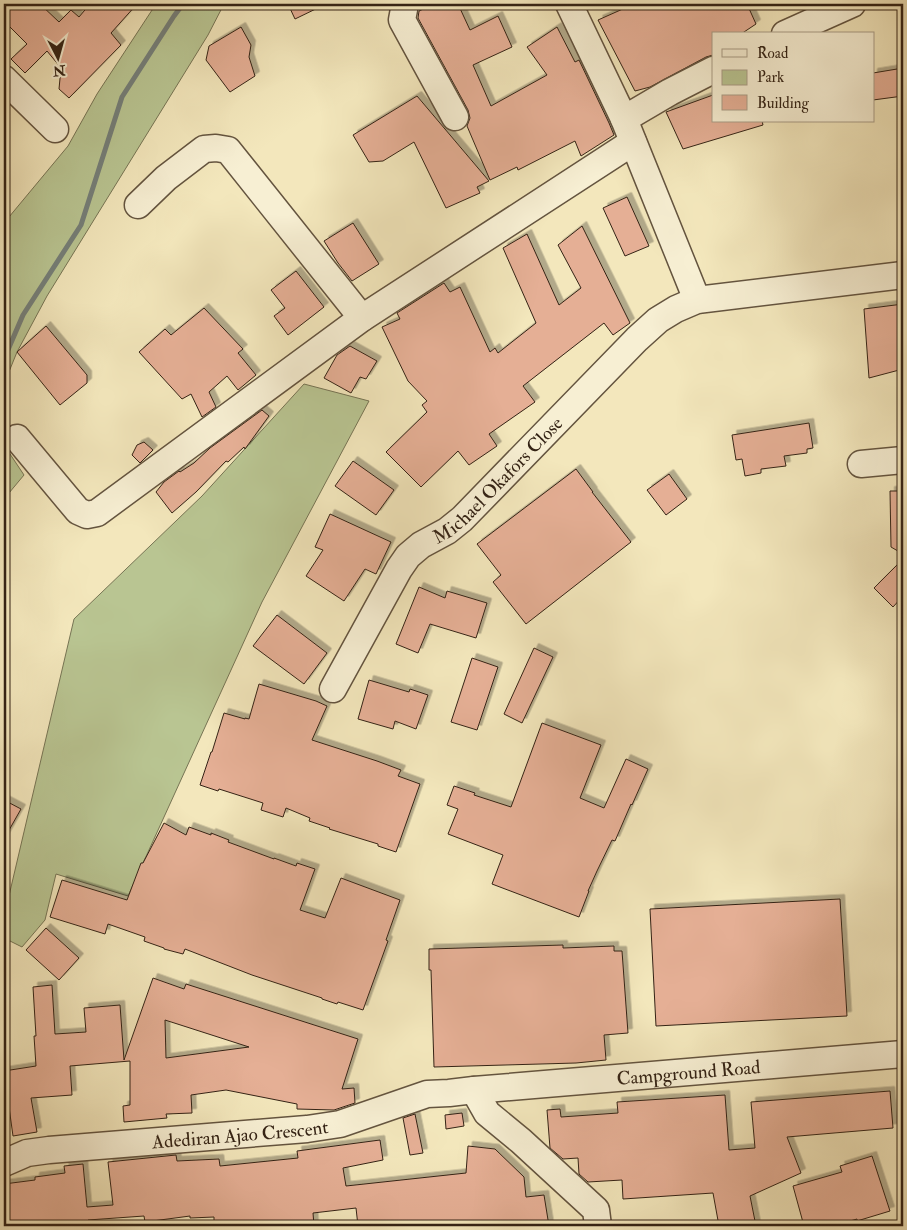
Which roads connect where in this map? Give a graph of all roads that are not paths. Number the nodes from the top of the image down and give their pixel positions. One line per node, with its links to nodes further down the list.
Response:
1 (405, 4): 8 (street)
2 (569, 4): 10 (street)
3 (852, 4): 4 (street)
4 (805, 13): 5 (street)
5 (787, 32)
6 (712, 71): 10 (street)
7 (4, 79): 9 (street)
8 (455, 117)
9 (55, 129)
10 (629, 131): 13 (street); 14 (street)
11 (138, 204): 14 (street)
12 (903, 275): 13 (street, Michael Okafors Close)
13 (697, 300): 18 (street, Michael Okafors Close)
14 (362, 318): 15 (street)
15 (18, 438)
16 (903, 460): 17 (street)
17 (861, 464)
18 (333, 689)
19 (903, 1054): 20 (street, Campground Road)
20 (474, 1090): 21 (street, Adediran Ajao Crescent); 22 (street)
21 (4, 1162)
22 (598, 1226)

